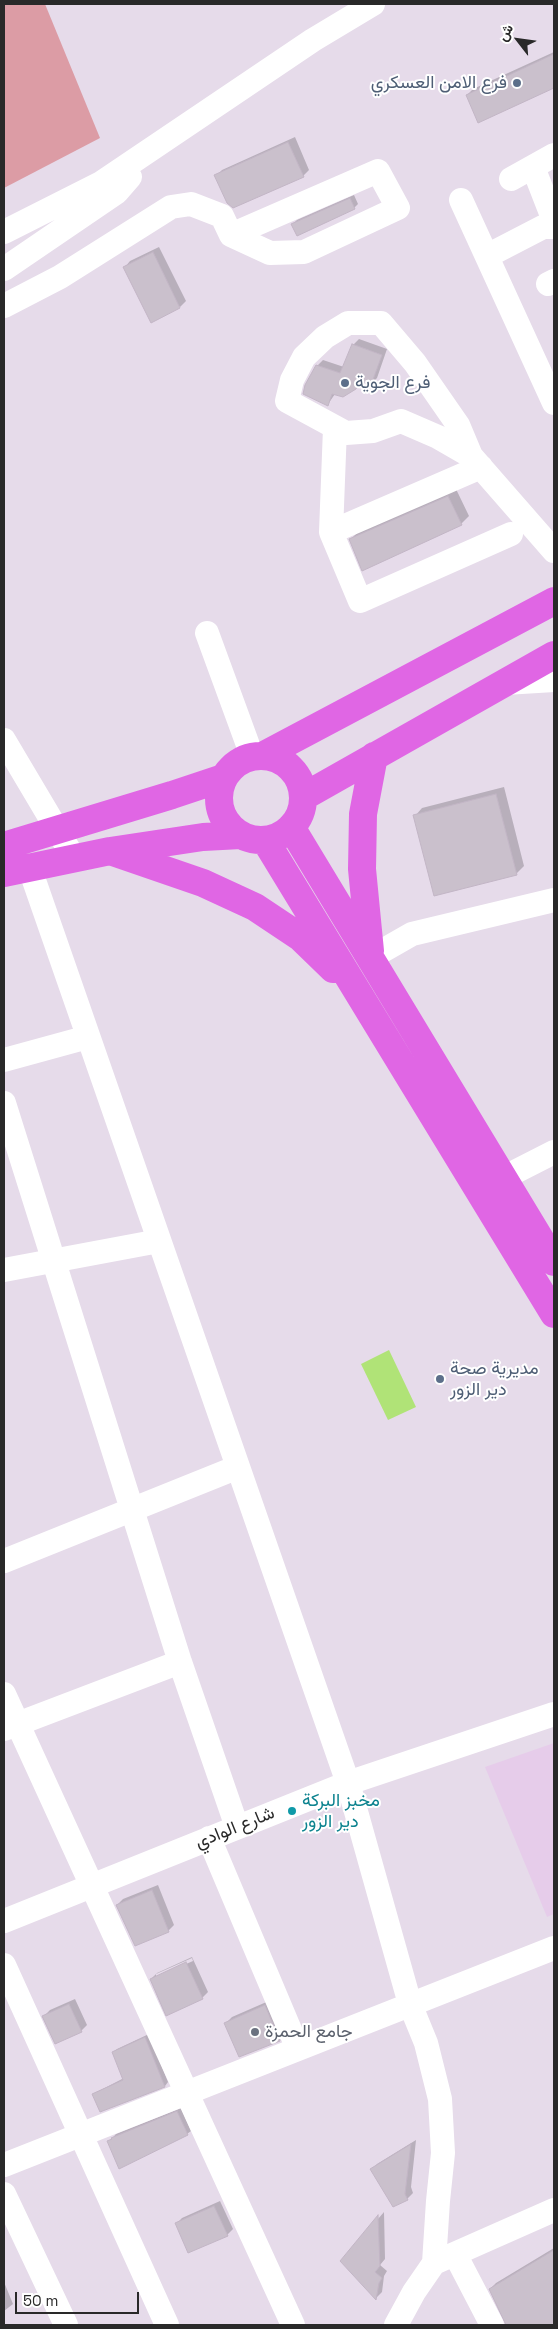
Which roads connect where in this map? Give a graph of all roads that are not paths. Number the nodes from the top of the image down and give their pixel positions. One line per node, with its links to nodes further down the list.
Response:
1 (373, 4): 2 (street)
2 (160, 144): 9 (street); 12 (street)
3 (554, 155): 4 (street)
4 (533, 167): 5 (street); 7 (street)
5 (511, 179)
6 (461, 200): 11 (street)
7 (554, 221)
8 (554, 227): 11 (street)
9 (4, 232)
10 (230, 235): 10 (street); 13 (street)
11 (487, 256): 14 (street)
12 (4, 269)
13 (4, 306)
14 (554, 404)
15 (335, 428): 16 (street); 16 (street); 17 (street)
16 (476, 461): 17 (street); 19 (street)
17 (331, 532): 18 (street)
18 (511, 534)
19 (554, 551)
20 (554, 601): 26 (main road)
21 (207, 633): 26 (street)
22 (554, 655): 24 (main road)
23 (554, 680): 24 (street)
24 (504, 684): 27 (main road)
25 (4, 740): 31 (street)
26 (258, 755): 28 (main road); 29 (main road)
27 (374, 756): 29 (main road); 38 (main road)
28 (223, 778): 31 (main road); 32 (main road)
29 (303, 797): 30 (main road)
30 (291, 827): 32 (main road); 38 (main road)
31 (56, 831): 33 (main road); 35 (street)
32 (253, 838): 34 (main road); 39 (main road)
33 (4, 846)
34 (110, 851): 35 (main road); 39 (main road)
35 (74, 858): 36 (main road)
36 (16, 870): 40 (street)
37 (554, 900): 38 (street)
38 (370, 958): 44 (main road)
39 (362, 998): 49 (main road)
40 (88, 1037): 41 (street); 45 (street)
41 (4, 1060)
42 (4, 1103): 46 (street)
43 (554, 1152): 44 (street)
44 (503, 1178): 47 (main road)
45 (159, 1241): 46 (street); 50 (street)
46 (53, 1260): 48 (street); 51 (street)
47 (554, 1262)
48 (4, 1270)
49 (554, 1314)
50 (238, 1467): 51 (street); 57 (street)
51 (132, 1509): 52 (street); 53 (street)
52 (4, 1561)
53 (180, 1662): 56 (street); 58 (street)
54 (4, 1694): 56 (street)
55 (554, 1714): 57 (street, شارع الوادي)
56 (11, 1727): 60 (street)
57 (348, 1782): 58 (street, شارع الوادي); 64 (street)
58 (237, 1827): 59 (street, شارع الوادي)
59 (209, 1838): 60 (street, شارع الوادي); 65 (street)
60 (91, 1886): 61 (street, شارع الوادي); 66 (street)
61 (4, 1920)
62 (554, 1948): 64 (street)
63 (4, 1965): 67 (street)
64 (410, 2004): 65 (street); 72 (street)
65 (298, 2049): 66 (street)
66 (187, 2094): 67 (street); 75 (street)
67 (80, 2134): 68 (street); 74 (street)
68 (4, 2164)
69 (4, 2194): 73 (street)
70 (554, 2210): 71 (street)
71 (456, 2254): 72 (street); 77 (street)
72 (434, 2263): 76 (street)
73 (66, 2325)
74 (167, 2325)
75 (293, 2325)
76 (396, 2325)
77 (492, 2325)

